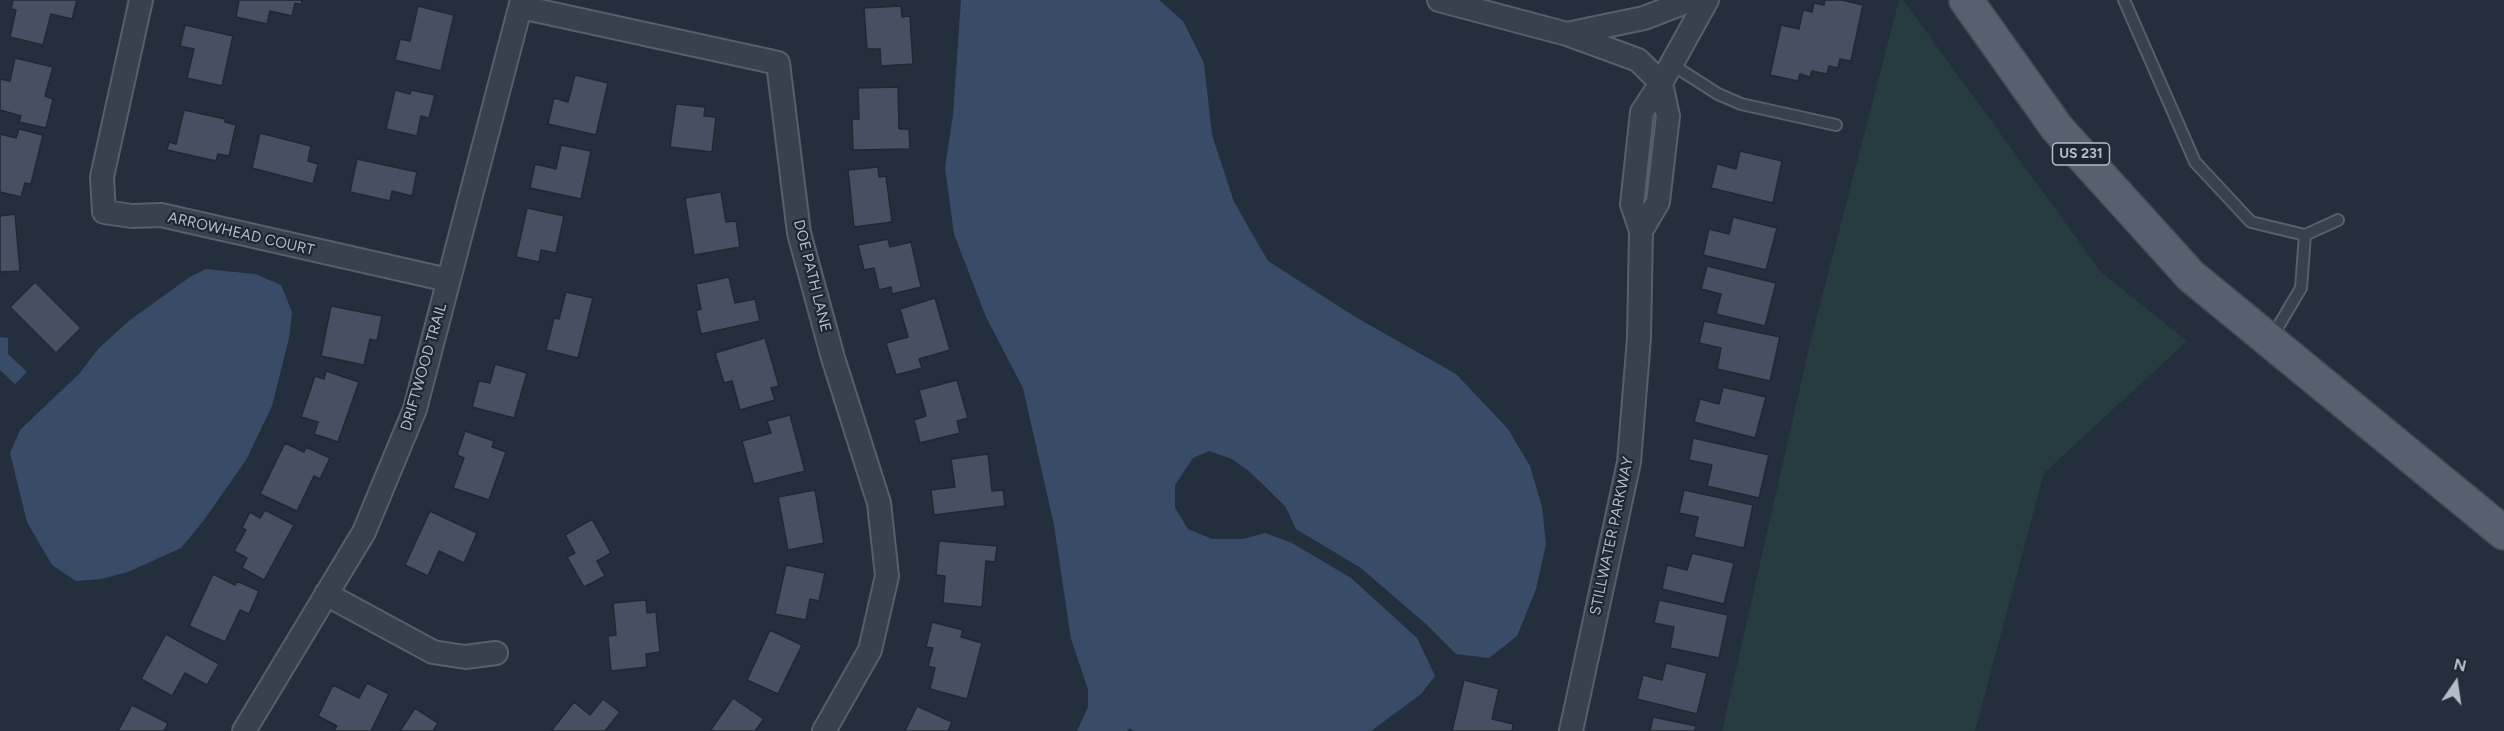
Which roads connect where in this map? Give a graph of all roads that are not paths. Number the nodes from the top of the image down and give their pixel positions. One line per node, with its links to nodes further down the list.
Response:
1 (141, 0): 13 (street, ARROWHEAD COURT)
2 (1691, 0): 8 (street)
3 (1707, 0): 9 (street)
4 (1965, 0): 14 (main road, US 231)
5 (2124, 0): 12 (lane)
6 (1454, 2): 8 (street)
7 (521, 4): 13 (street, DRIFTWOOD TRAIL); 19 (street, DOE PATH LANE)
8 (1567, 34): 9 (street)
9 (1666, 74): 10 (lane); 20 (street, STILLWATER PARKWAY)
10 (1836, 124)
11 (2338, 220): 12 (lane)
12 (2305, 235): 14 (lane)
13 (448, 280): 16 (street, DRIFTWOOD TRAIL)
14 (2270, 340): 15 (main road, US 231)
15 (2504, 533)
16 (326, 594): 17 (street); 18 (street, DRIFTWOOD TRAIL)
17 (496, 653)
18 (244, 731)
19 (824, 731)
20 (1570, 731)

